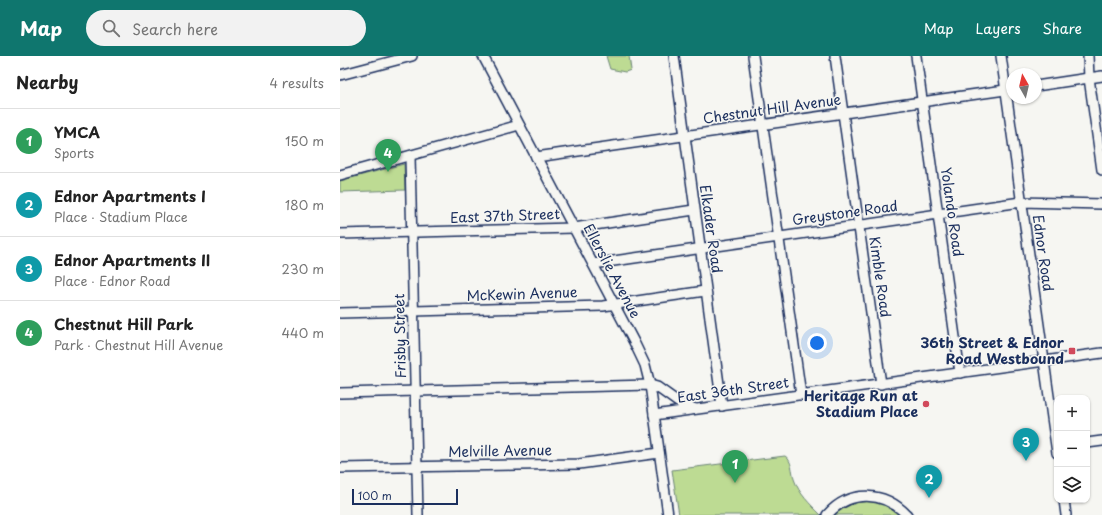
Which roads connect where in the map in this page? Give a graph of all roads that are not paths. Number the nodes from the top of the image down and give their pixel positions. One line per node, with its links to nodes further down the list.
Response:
1 (412, 56): 9 (street)
2 (482, 56): 18 (street, Ellerslie Avenue)
3 (674, 56): 20 (street, Elkader Road)
4 (753, 56): 19 (street)
5 (835, 56): 17 (street, Kimble Road)
6 (916, 56): 15 (street, Yolando Road)
7 (1001, 56): 11 (street, Ednor Road)
8 (1088, 56): 12 (street)
9 (340, 76)
10 (1102, 76): 12 (street)
11 (1006, 77)
12 (1089, 78): 13 (street); 23 (street)
13 (1042, 85)
14 (1006, 90): 15 (street, Chestnut Hill Avenue)
15 (923, 102): 17 (street, Chestnut Hill Avenue); 28 (street, Yolando Road)
16 (1010, 104): 25 (street, Ednor Road)
17 (843, 113): 19 (street, Chestnut Hill Avenue); 29 (street, Kimble Road)
18 (519, 125): 21 (street); 22 (street, Ellerslie Avenue)
19 (763, 125): 20 (street, Chestnut Hill Avenue); 33 (street)
20 (684, 136): 22 (street, Chestnut Hill Avenue); 27 (street, Elkader Road)
21 (410, 156): 24 (street); 31 (street, Frisby Street)
22 (536, 157): 30 (street, Ellerslie Avenue)
23 (1102, 170)
24 (340, 175)
25 (1021, 202): 26 (street, Greystone Road); 28 (street, Greystone Road); 41 (street, Ednor Road)
26 (1102, 204)
27 (694, 210): 30 (street, East 37th Street); 34 (street, Elkader Road)
28 (938, 214): 29 (street, Greystone Road); 42 (street, Yolando Road)
29 (858, 226): 33 (street, Greystone Road); 43 (street, Kimble Road)
30 (574, 228): 31 (street, East 37th Street); 35 (street, Ellerslie Avenue)
31 (412, 232): 32 (street, East 37th Street); 38 (street, Frisby Street)
32 (340, 234)
33 (779, 237): 34 (street, Greystone Road); 47 (street)
34 (699, 249): 35 (street, Greystone Road); 36 (street, Elkader Road)
35 (593, 264): 37 (street, Ellerslie Avenue)
36 (705, 290): 37 (street, McKewin Avenue); 48 (street, Elkader Road)
37 (614, 304): 38 (street, McKewin Avenue); 44 (street, Ellerslie Avenue)
38 (412, 311): 39 (street, McKewin Avenue); 45 (street, Frisby Street)
39 (340, 313)
40 (1102, 353): 41 (street, East 36th Street)
41 (1044, 361): 42 (street, East 36th Street); 51 (street, Ednor Road)
42 (960, 373): 43 (street, East 36th Street)
43 (881, 384): 47 (street, East 36th Street)
44 (650, 386): 45 (street); 49 (street); 50 (street, Ellerslie Avenue)
45 (415, 391): 46 (street); 55 (street, Frisby Street)
46 (340, 393)
47 (801, 395): 48 (street, East 36th Street)
48 (722, 406): 49 (street, East 36th Street)
49 (696, 410): 50 (street, East 36th Street)
50 (654, 415): 54 (street, Ellerslie Avenue)
51 (1054, 431)
52 (1102, 441): 53 (street)
53 (1090, 443)
54 (659, 453): 55 (street, Melville Avenue); 59 (street, Ellerslie Avenue)
55 (417, 467): 56 (street, Melville Avenue); 58 (street, Frisby Street)
56 (340, 468)
57 (1064, 503): 62 (street)
58 (418, 515)
59 (668, 515)
60 (827, 515): 61 (street)
61 (907, 515)
62 (1066, 515)

